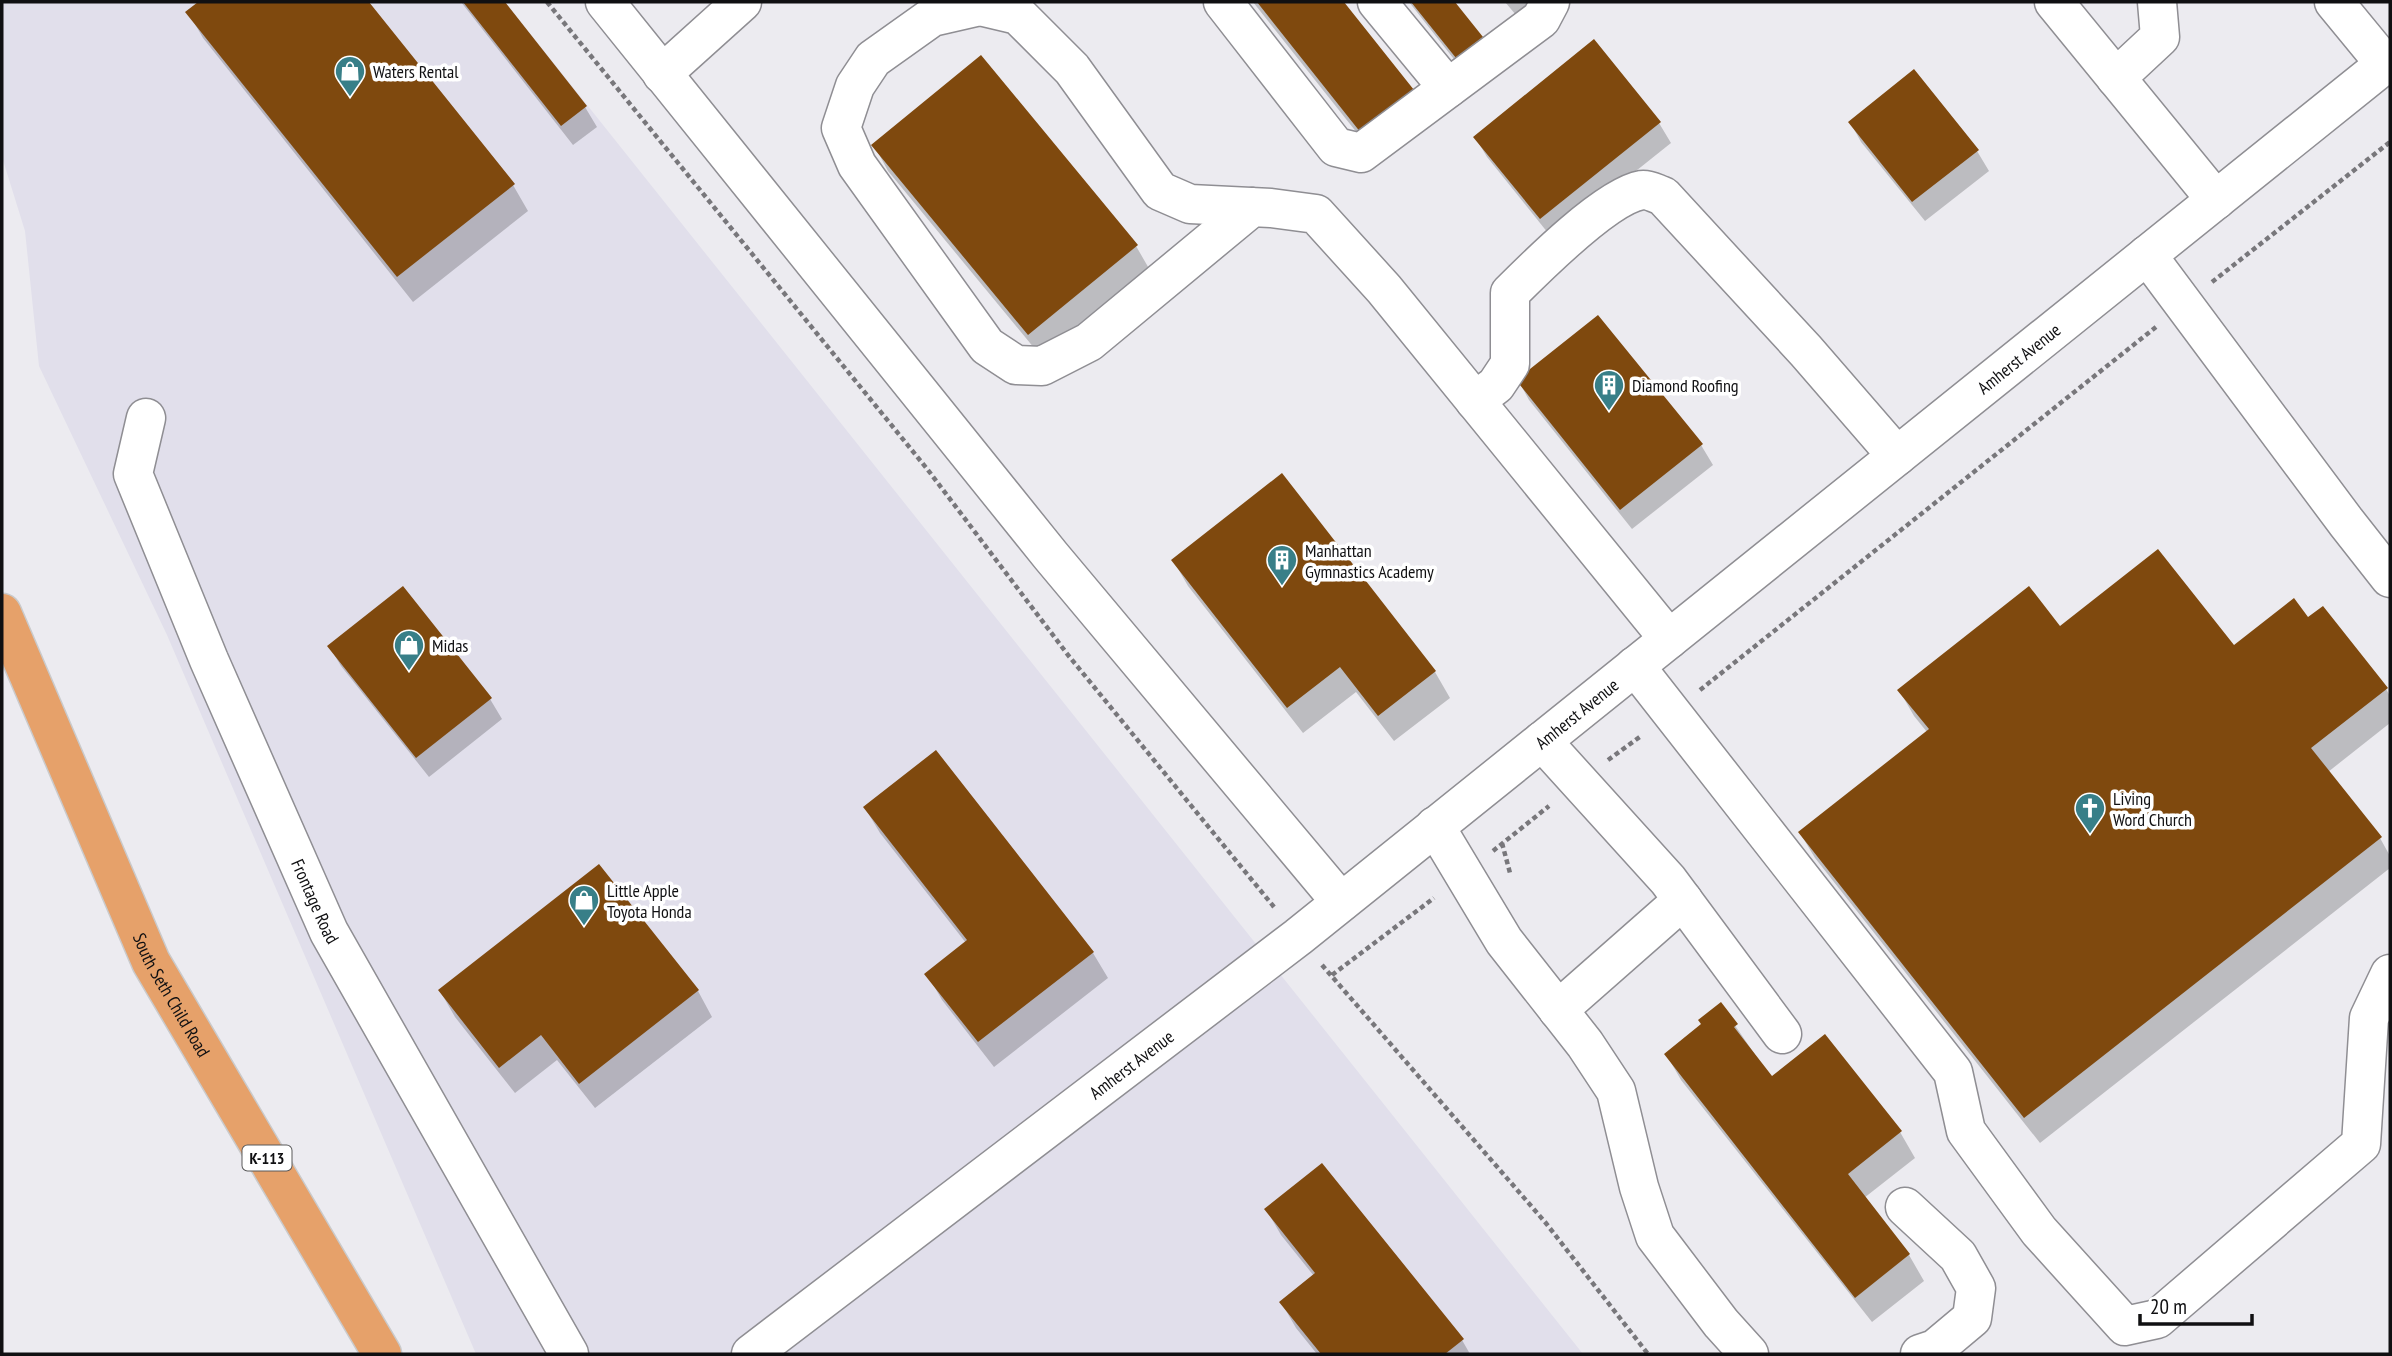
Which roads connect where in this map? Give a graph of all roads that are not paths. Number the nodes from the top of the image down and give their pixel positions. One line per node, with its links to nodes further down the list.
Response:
1 (605, 2): 10 (street)
2 (742, 2): 10 (street)
3 (1223, 2): 12 (street)
4 (1377, 2): 12 (street)
5 (1550, 2): 12 (street)
6 (2054, 2): 11 (street)
7 (2157, 2): 11 (street)
8 (2334, 2): 9 (street)
9 (2388, 62): 13 (street, Amherst Avenue)
10 (663, 74): 26 (street)
11 (2116, 78): 13 (street)
12 (1448, 88)
13 (2216, 200): 15 (street, Amherst Avenue)
14 (1252, 207): 14 (street); 16 (street)
15 (2147, 255): 18 (street, Amherst Avenue); 19 (street)
16 (1475, 401): 18 (street); 21 (street)
17 (146, 418): 32 (street, Frontage Road)
18 (1897, 456): 21 (street, Amherst Avenue)
19 (2390, 578)
20 (2, 613): 31 (main road, South Seth Child Road / K-113)
21 (1669, 639): 22 (street, Amherst Avenue)
22 (1635, 666): 23 (street, Amherst Avenue); 27 (street)
23 (1542, 741): 24 (street, Amherst Avenue); 25 (street)
24 (1435, 826): 26 (street, Amherst Avenue); 28 (street)
25 (1683, 900): 28 (street); 29 (street)
26 (1342, 902): 33 (street, Amherst Avenue)
27 (2390, 974)
28 (1558, 1010): 34 (street)
29 (1783, 1034)
30 (1905, 1208): 35 (street)
31 (382, 1354)
32 (569, 1354)
33 (751, 1354)
34 (1749, 1354)
35 (1920, 1354)

